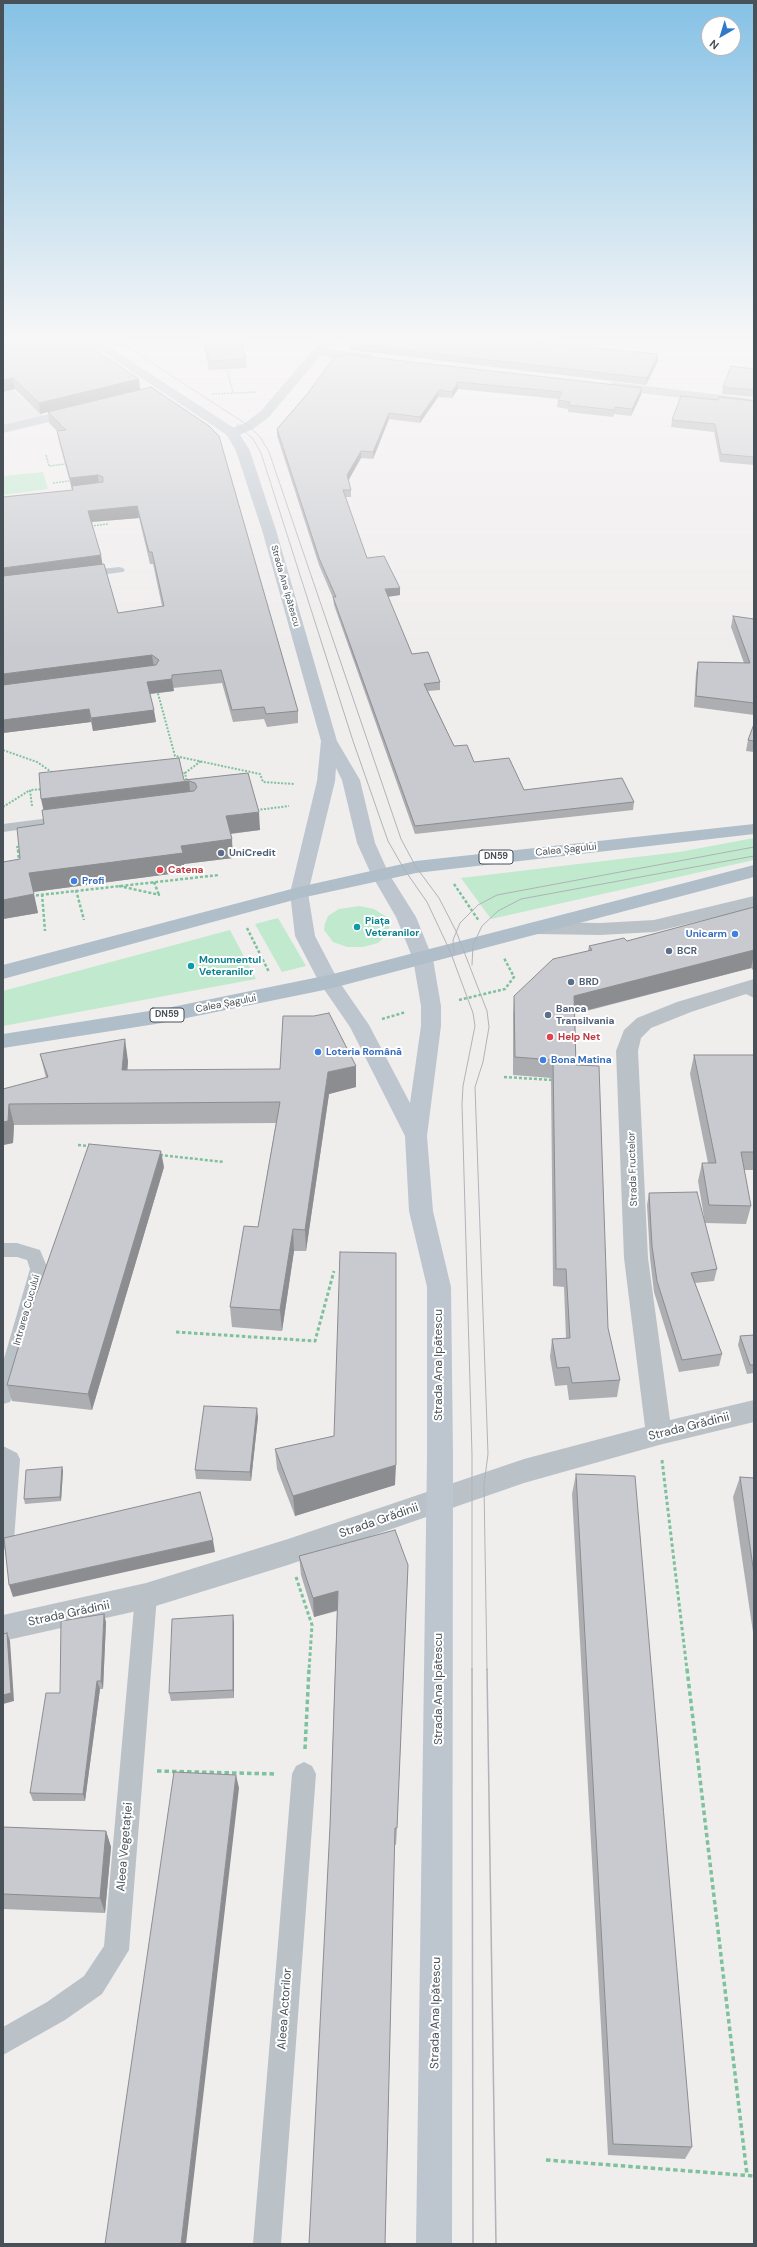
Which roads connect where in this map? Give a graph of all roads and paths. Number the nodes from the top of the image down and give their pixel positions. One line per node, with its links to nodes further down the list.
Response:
1 (237, 442): 11 (street, Strada Ana Ipătescu)
2 (46, 455): 3 (path)
3 (65, 464)
4 (69, 481): 5 (path)
5 (53, 483)
6 (108, 524): 7 (path)
7 (86, 527)
8 (119, 570): 9 (lane)
9 (70, 576)
10 (157, 688): 13 (path)
11 (329, 741): 30 (street, Strada Ana Ipătescu); 36 (street, Strada Ana Ipătescu)
12 (3, 750): 15 (path)
13 (201, 761): 14 (path); 17 (path)
14 (185, 773): 16 (path); 18 (path)
15 (55, 774)
16 (178, 774)
17 (294, 784)
18 (188, 786)
19 (51, 788): 20 (path)
20 (30, 790): 22 (path); 25 (path)
21 (289, 806): 23 (path)
22 (3, 808)
23 (254, 810)
24 (80, 818): 25 (lane)
25 (33, 824): 26 (lane)
26 (8, 827): 28 (path)
27 (754, 829): 30 (main road, Calea Șagului / DN59)
28 (20, 867)
29 (754, 871): 43 (main road, DN59)
30 (380, 874): 36 (main road, DN59); 46 (street)
31 (219, 875): 33 (path)
32 (451, 880): 42 (path)
33 (154, 882): 34 (path); 34 (path)
34 (116, 886): 35 (path)
35 (76, 890): 37 (path); 40 (path)
36 (298, 892): 47 (main road, DN59); 49 (street)
37 (42, 894): 38 (path); 44 (path)
38 (24, 897)
39 (754, 902): 43 (street)
40 (84, 920)
41 (246, 926): 48 (path)
42 (482, 926)
43 (535, 928): 46 (main road, DN59)
44 (45, 931)
45 (503, 957): 51 (path)
46 (423, 959): 49 (main road, DN59); 57 (street, Strada Ana Ipătescu)
47 (3, 972)
48 (270, 974)
49 (329, 982): 54 (main road, Calea Șagului / DN59); 57 (street, Strada Ana Ipătescu)
50 (754, 987): 67 (street, Strada Fructelor)
51 (459, 1000)
52 (412, 1010): 53 (path)
53 (376, 1020)
54 (3, 1041)
55 (504, 1077): 56 (path)
56 (559, 1080)
57 (416, 1136): 69 (street, Strada Ana Ipătescu)
58 (78, 1145): 59 (path)
59 (94, 1147)
60 (155, 1154): 61 (path)
61 (224, 1162)
62 (3, 1250): 65 (lane, Intrarea Cucului)
63 (334, 1271): 64 (path)
64 (176, 1332)
65 (3, 1396)
66 (754, 1411): 67 (street, Strada Grădinii)
67 (659, 1434): 69 (street, Strada Grădinii); 78 (path)
68 (3, 1455): 70 (lane)
69 (439, 1500): 71 (street, Strada Grădinii); 81 (street, Strada Ana Ipătescu)
70 (3, 1540)
71 (288, 1552): 72 (street, Strada Grădinii); 75 (path)
72 (146, 1596): 73 (street, Strada Grădinii); 74 (lane, Aleea Vegetației)
73 (3, 1628)
74 (132, 1770): 75 (path); 76 (lane, Aleea Vegetației)
75 (304, 1774): 80 (lane, Aleea Actorilor)
76 (3, 2042)
77 (546, 2160): 78 (path)
78 (747, 2175): 79 (path)
79 (754, 2176)
80 (267, 2244)
81 (434, 2244)

